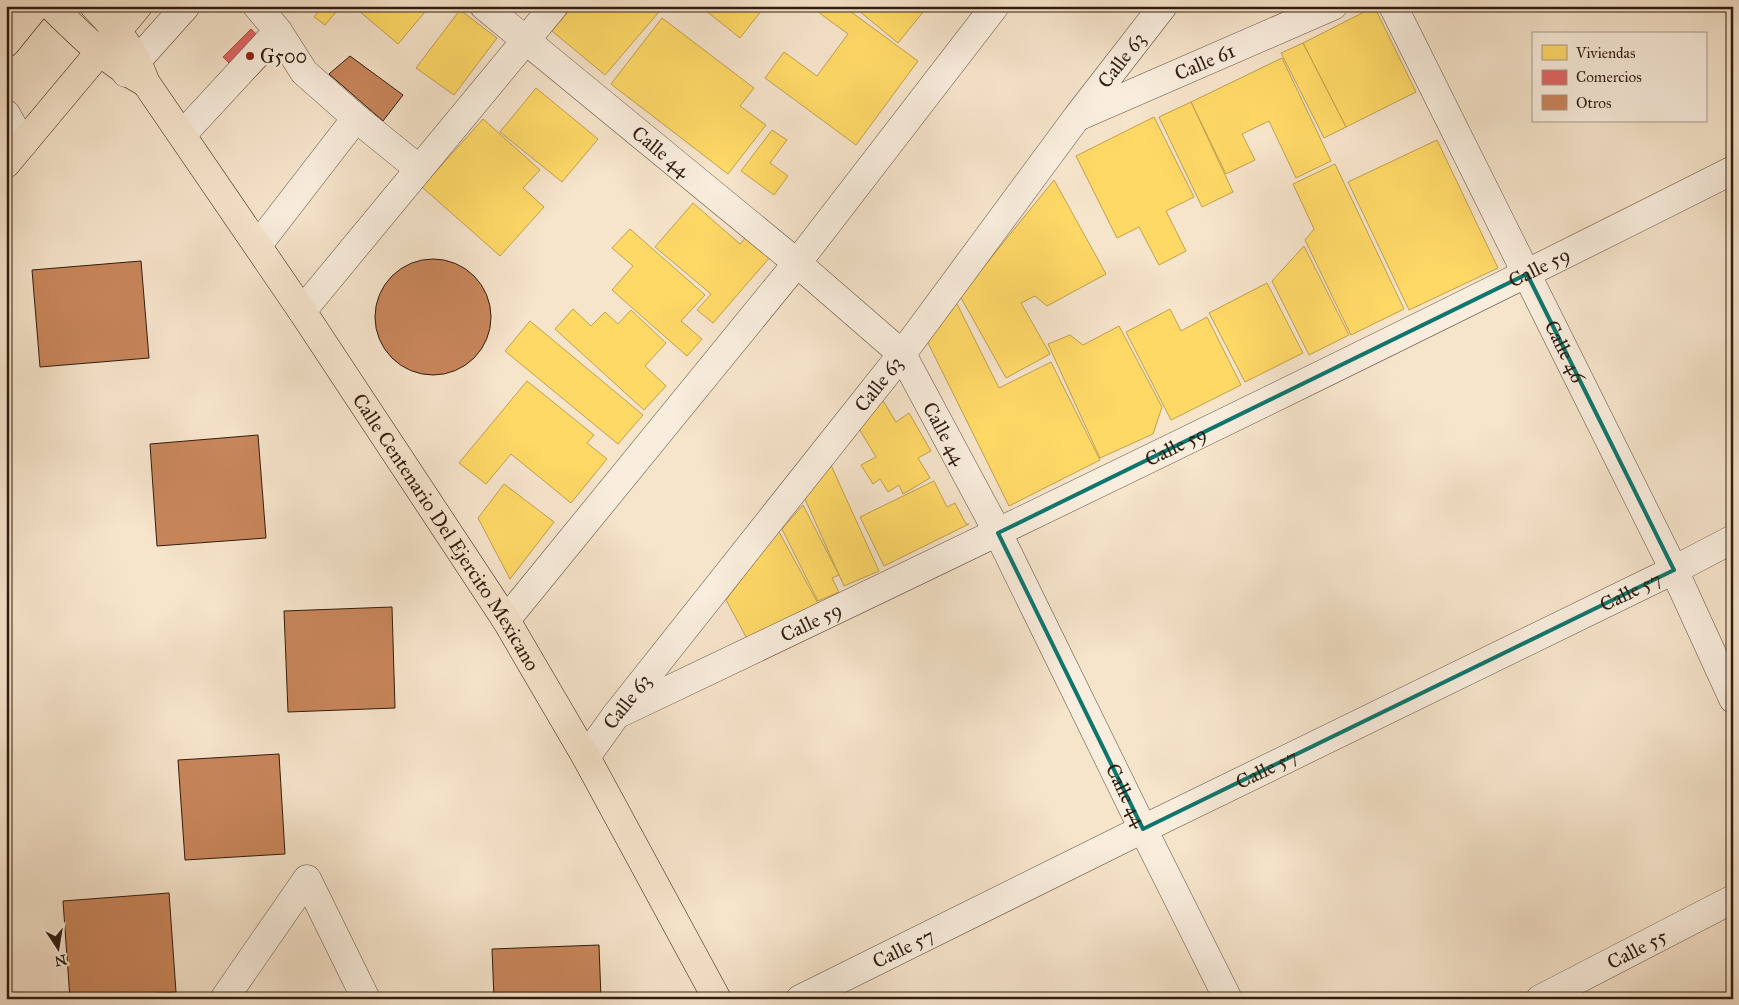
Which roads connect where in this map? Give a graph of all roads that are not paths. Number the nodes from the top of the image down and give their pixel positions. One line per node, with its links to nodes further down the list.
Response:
1 (36, 6): 16 (main road)
2 (51, 6): 17 (main road, Calle Centenario Del Ejercito Mexicano)
3 (94, 6): 13 (main road, Calle Centenario Del Ejercito Mexicano)
4 (138, 6): 13 (main road)
5 (186, 6): 18 (street)
6 (257, 6): 14 (street)
7 (484, 6): 15 (street, Calle 44)
8 (554, 6): 15 (street)
9 (995, 6): 27 (street)
10 (1162, 6): 21 (street, Calle 63)
11 (1333, 6): 21 (street, Calle 61)
12 (1392, 6): 28 (street, Calle 46)
13 (118, 31): 17 (main road); 18 (main road, Calle Centenario Del Ejercito Mexicano)
14 (278, 31): 20 (street); 22 (street)
15 (525, 40): 24 (street); 27 (street, Calle 44)
16 (6, 43)
17 (100, 53): 18 (main road, Calle Centenario Del Ejercito Mexicano); 23 (main road)
18 (137, 72): 22 (main road, Calle Centenario Del Ejercito Mexicano)
19 (6, 114): 23 (street)
20 (356, 118): 24 (street); 26 (street)
21 (1077, 118): 30 (street, Calle 63)
22 (182, 135): 26 (main road, Calle Centenario Del Ejercito Mexicano)
23 (15, 154)
24 (419, 169): 29 (street)
25 (1733, 170): 28 (street, Calle 59)
26 (258, 245): 29 (main road, Calle Centenario Del Ejercito Mexicano)
27 (797, 263): 30 (street, Calle 44); 34 (street)
28 (1528, 274): 31 (street, Calle 59); 33 (street, Calle 46)
29 (302, 311): 34 (main road, Calle Centenario Del Ejercito Mexicano)
30 (902, 354): 31 (street, Calle 44); 36 (street, Calle 63)
31 (998, 533): 36 (street, Calle 59); 38 (street, Calle 44)
32 (1733, 539): 33 (street, Calle 57)
33 (1674, 570): 35 (street, Calle 46); 38 (street, Calle 57)
34 (506, 620): 37 (main road, Calle Centenario Del Ejercito Mexicano)
35 (1733, 699)
36 (616, 715): 37 (street, Calle 63)
37 (586, 757): 42 (main road, Calle Centenario Del Ejercito Mexicano)
38 (1143, 829): 43 (street, Calle 57); 44 (street, Calle 44)
39 (1733, 899): 45 (street, Calle 55)
40 (224, 999): 41 (street)
41 (366, 999)
42 (717, 999)
43 (800, 999)
44 (1228, 999)
45 (1540, 999)

